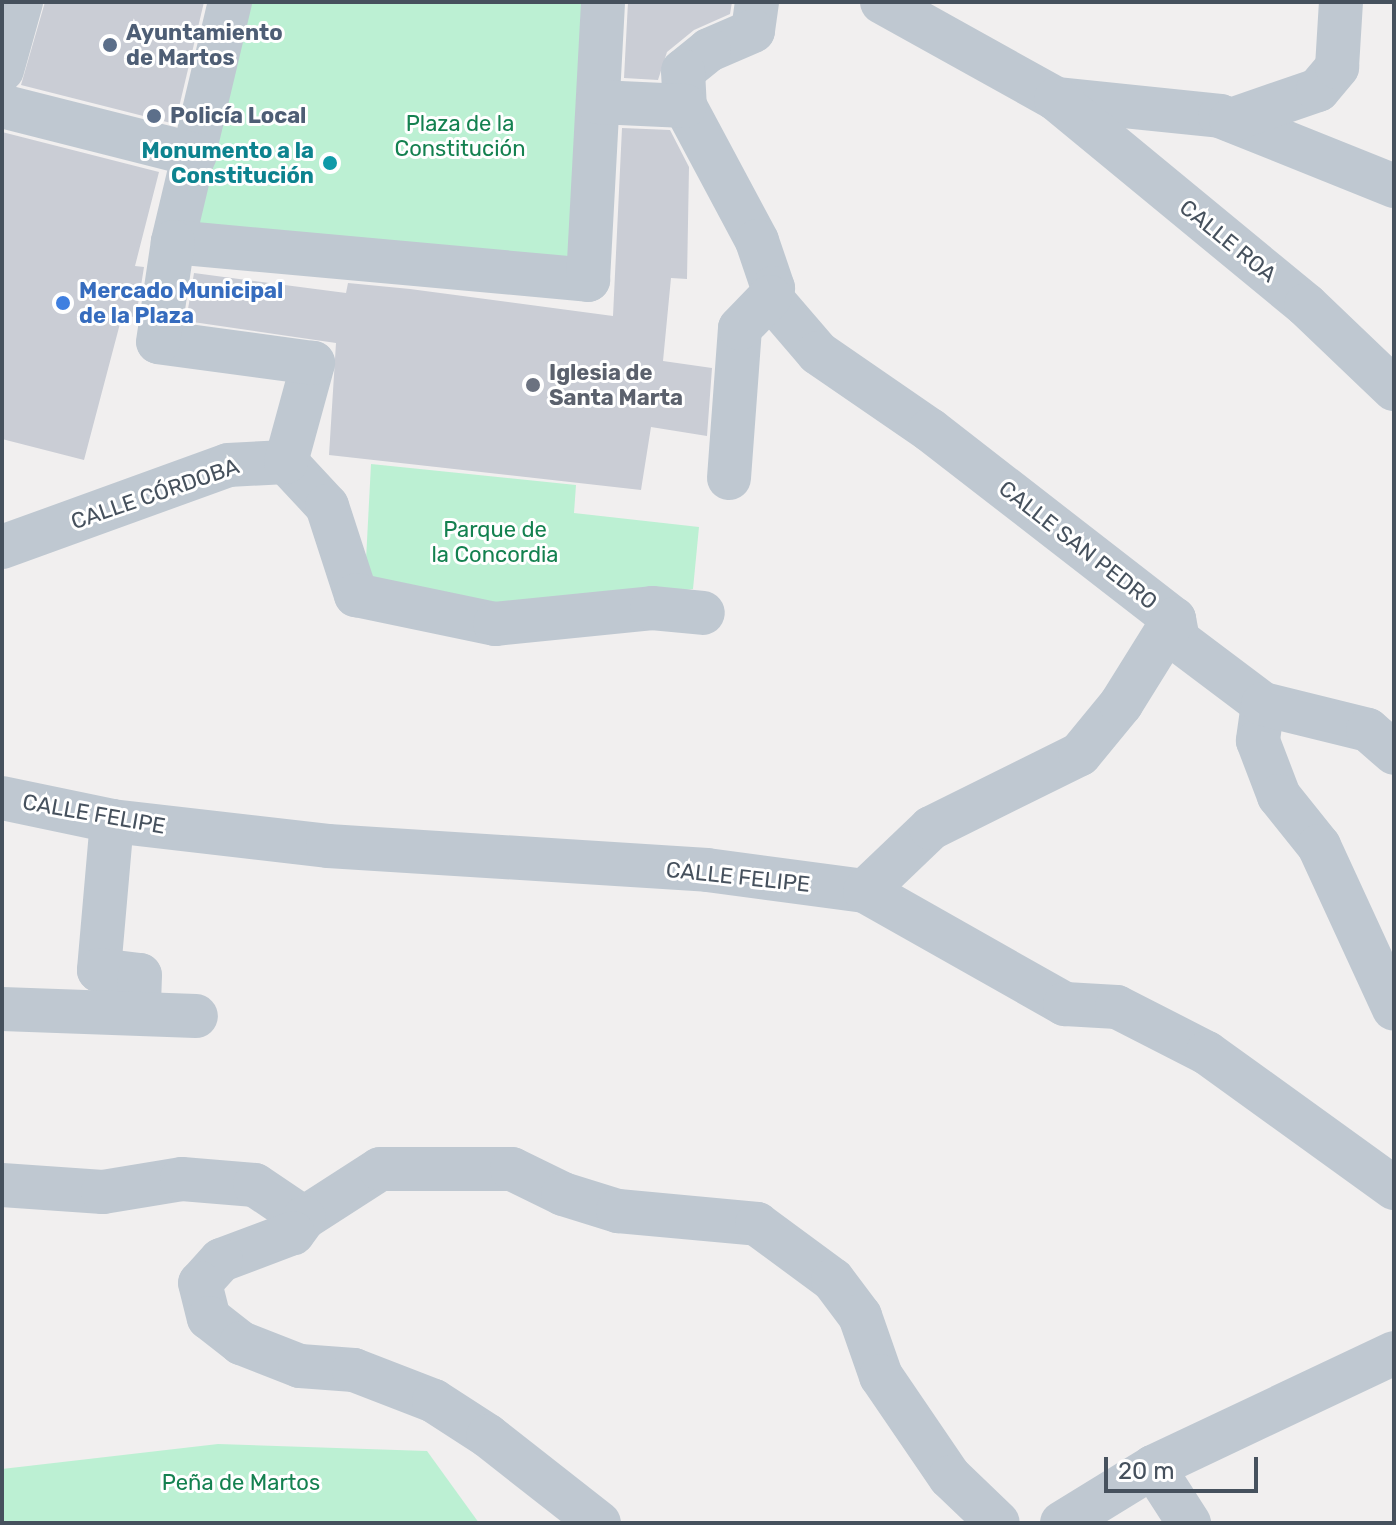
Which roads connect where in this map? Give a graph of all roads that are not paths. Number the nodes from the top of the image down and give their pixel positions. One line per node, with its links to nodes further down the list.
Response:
1 (21, 2): 7 (street)
2 (230, 2): 13 (street)
3 (603, 2): 9 (street)
4 (757, 2): 11 (street)
5 (882, 2): 8 (street)
6 (1341, 2): 12 (street)
7 (2, 70)
8 (1056, 99): 12 (street); 17 (street, CALLE ROA)
9 (598, 102): 11 (street); 15 (street)
10 (2, 106): 13 (street)
11 (685, 106): 16 (street)
12 (1231, 120): 14 (street)
13 (195, 155): 15 (street)
14 (1394, 186)
15 (173, 242): 18 (street)
16 (770, 297): 19 (street); 22 (street, CALLE SAN PEDRO)
17 (1394, 389)
18 (286, 462): 20 (street, CALLE CÓRDOBA); 21 (street)
19 (729, 478)
20 (2, 547)
21 (703, 613)
22 (1174, 619): 23 (street, CALLE SAN PEDRO); 27 (street)
23 (1263, 704): 24 (street); 29 (street)
24 (1394, 753)
25 (2, 798): 26 (street, CALLE FELIPE)
26 (112, 821): 27 (street, CALLE FELIPE); 30 (street)
27 (865, 891): 33 (street, CALLE FELIPE)
28 (2, 1009): 30 (street)
29 (1394, 1009)
30 (139, 1013): 31 (street)
31 (196, 1016)
32 (2, 1185): 34 (street)
33 (1394, 1188)
34 (304, 1218): 37 (street); 38 (street)
35 (1394, 1353): 36 (street)
36 (1153, 1467): 39 (street); 40 (street)
37 (599, 1523)
38 (998, 1523)
39 (1062, 1523)
40 (1189, 1523)

